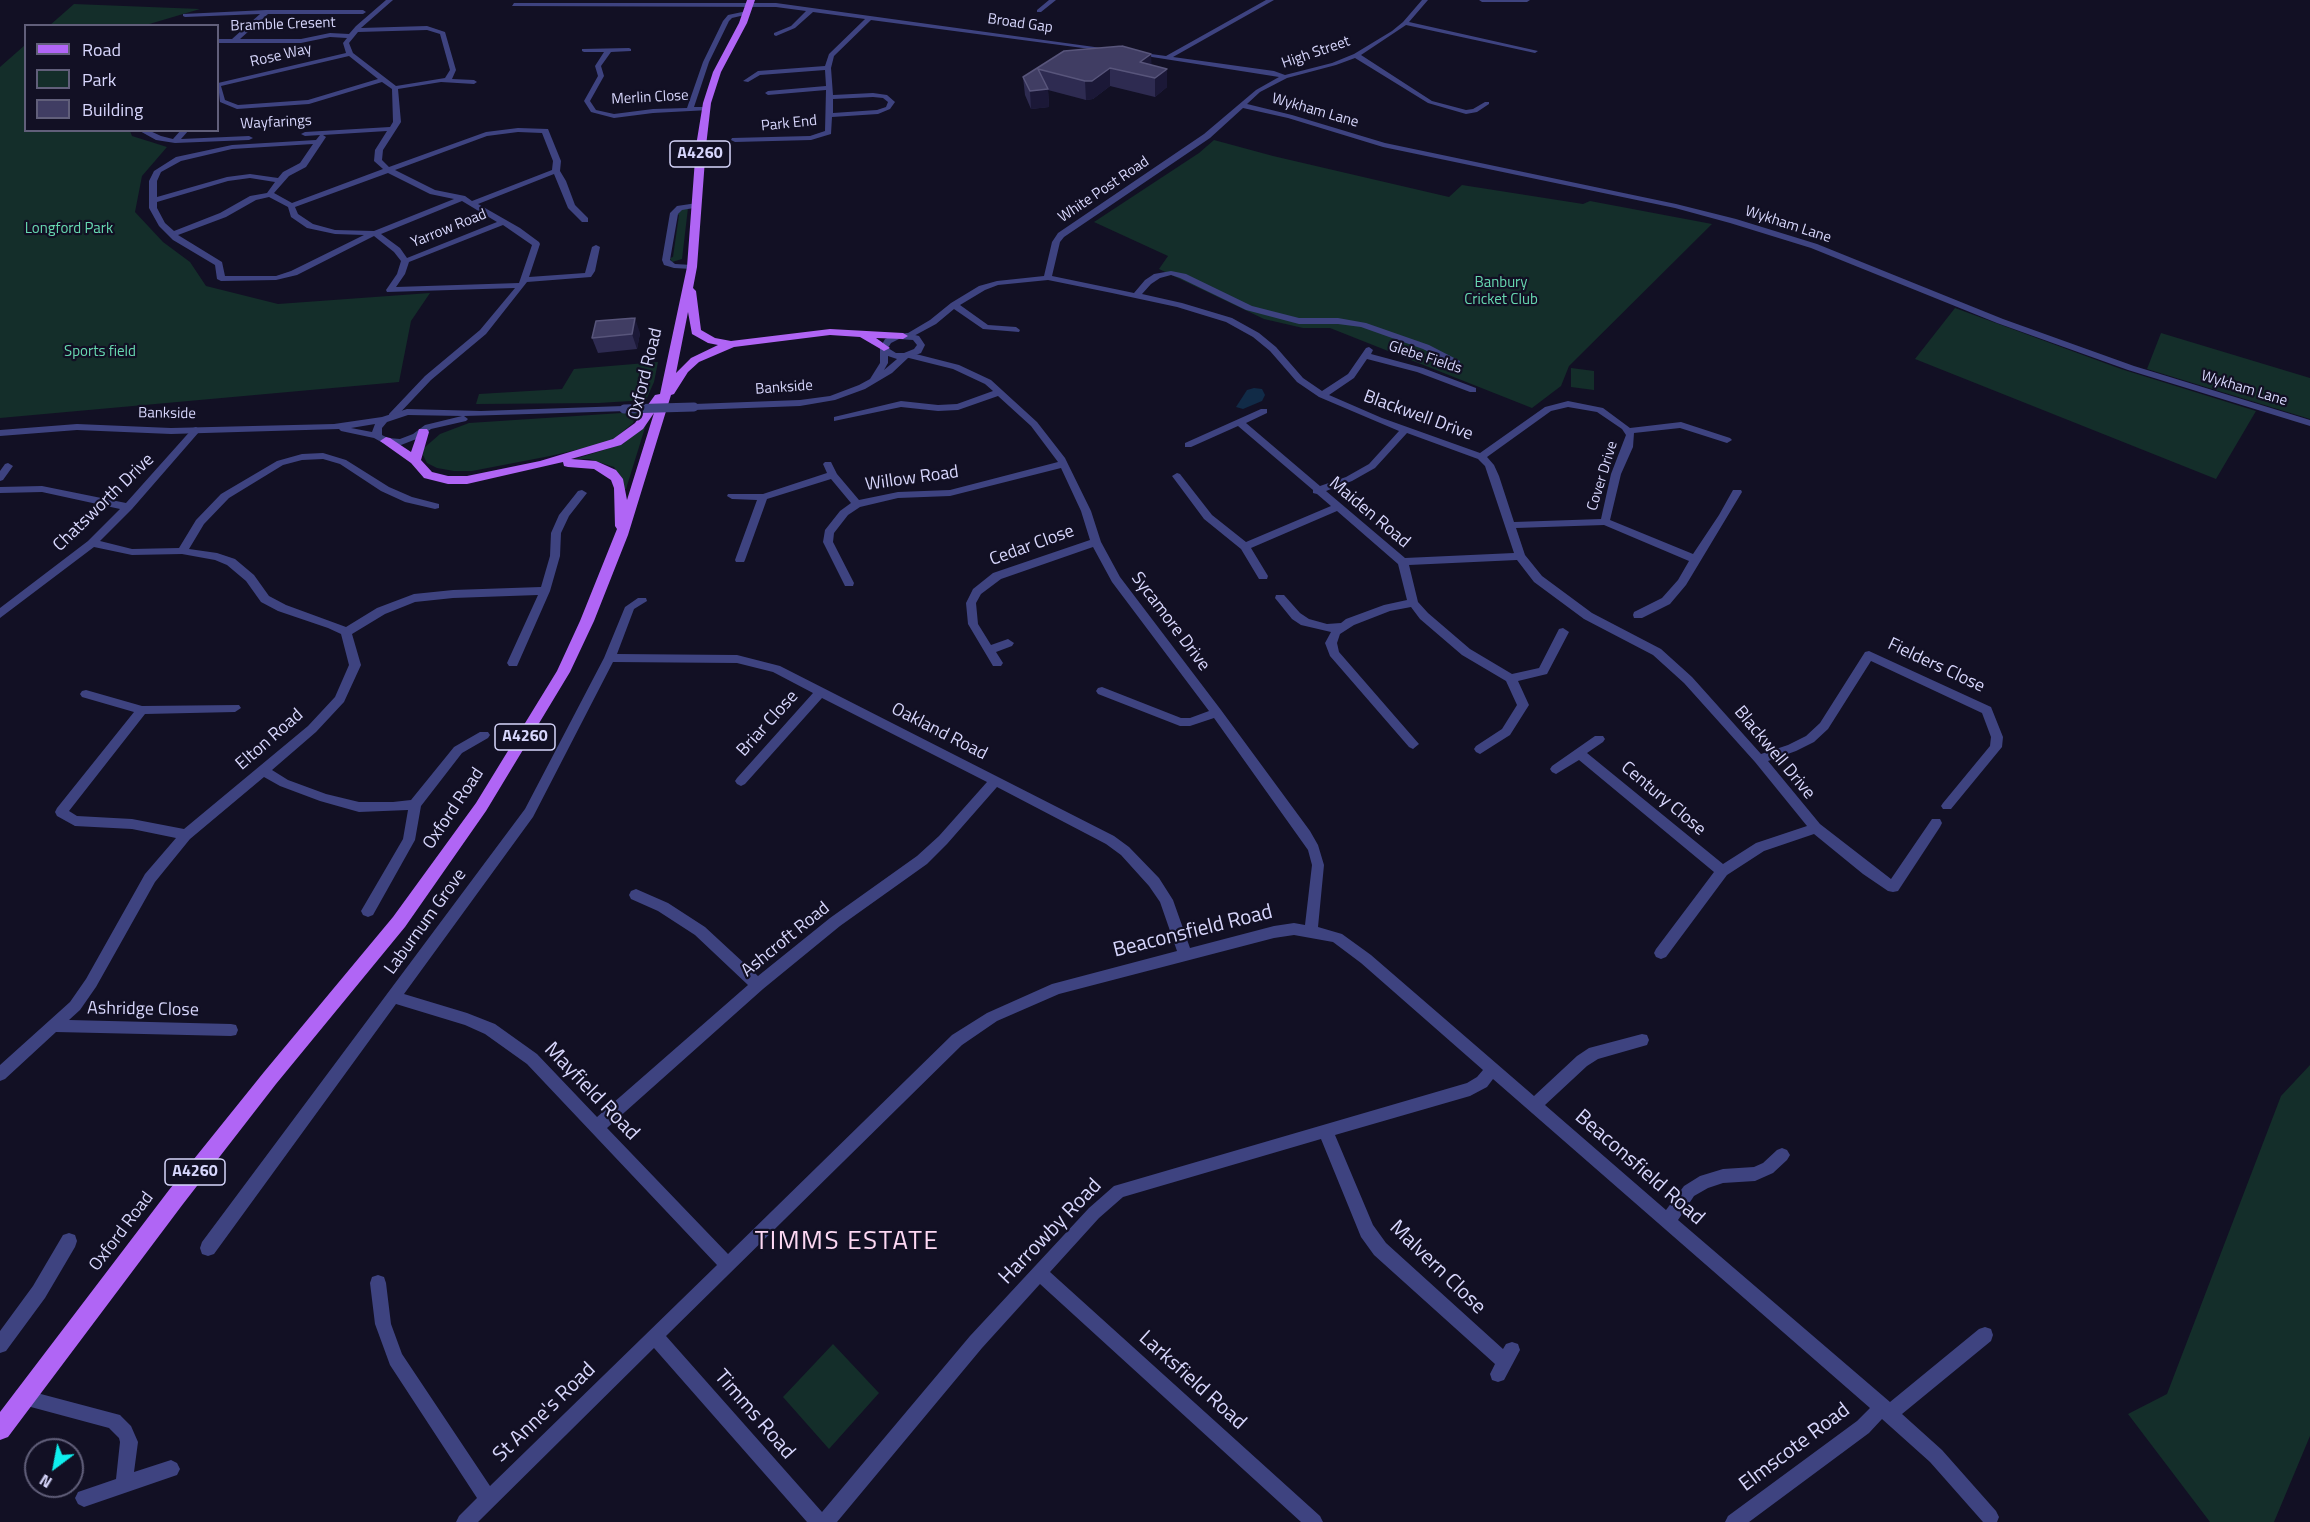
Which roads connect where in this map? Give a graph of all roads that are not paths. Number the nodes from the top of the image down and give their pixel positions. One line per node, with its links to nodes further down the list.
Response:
1 (390, 0): 18 (street)
2 (1053, 0): 10 (street)
3 (1271, 0): 32 (street)
4 (1425, 0): 17 (street, High Street)
5 (1482, 0): 6 (street)
6 (1527, 0)
7 (514, 5): 8 (street)
8 (733, 5): 9 (street); 15 (street)
9 (750, 6): 11 (street, Broad Gap); 15 (street); 48 (main road, Oxford Road / A4260)
10 (1054, 9)
11 (811, 10): 16 (street, Broad Gap); 19 (street)
12 (266, 12): 13 (street); 14 (street); 22 (street)
13 (363, 12)
14 (185, 15)
15 (730, 16): 50 (street)
16 (870, 17): 27 (street, Broad Gap); 33 (street)
17 (1405, 23): 28 (street); 31 (street, High Street)
18 (356, 30): 21 (street); 36 (street)
19 (776, 34)
20 (219, 35): 22 (street)
21 (350, 36): 22 (street, Bramble Cresent); 30 (street)
22 (234, 40): 23 (street, Bramble Cresent)
23 (219, 41)
24 (584, 50): 25 (street)
25 (609, 50): 26 (street); 50 (street, Merlin Close)
26 (629, 50)
27 (1120, 51)
28 (1535, 51)
29 (1132, 53): 32 (street)
30 (351, 54): 35 (street); 39 (street, Rose Way)
31 (1356, 55): 34 (street, High Street); 45 (street)
32 (1167, 58): 34 (street)
33 (828, 68): 37 (street); 41 (street, Park End)
34 (1286, 77): 47 (street, High Street)
35 (384, 79): 40 (street); 46 (street)
36 (447, 81): 38 (street); 40 (street)
37 (746, 81)
38 (474, 82)
39 (219, 85)
40 (395, 88): 52 (street)
41 (829, 88): 43 (street, Park End); 44 (street, Park End)
42 (219, 89): 46 (street)
43 (768, 93)
44 (830, 97): 51 (street, Park End); 51 (street, Park End)
45 (1487, 103)
46 (230, 104): 49 (street, Wayfarings)
47 (1241, 105): 75 (street, White Post Road); 103 (street, Wykham Lane)
48 (707, 109): 50 (street, Merlin Close); 66 (main road, Oxford Road / A4260)
49 (219, 110)
50 (690, 110)
51 (829, 116): 56 (street, Park End)
52 (393, 129): 55 (street, Wayfarings); 59 (street)
53 (146, 132): 57 (street, Wayfarings)
54 (184, 132): 57 (street)
55 (325, 133): 57 (street, Wayfarings); 58 (street)
56 (735, 140)
57 (175, 141)
58 (319, 142): 61 (street); 64 (street)
59 (388, 170): 60 (street); 63 (street); 67 (street)
60 (556, 171): 65 (street); 68 (street)
61 (278, 180): 62 (street); 64 (street)
62 (270, 194): 67 (street, Yarrow Road); 71 (street)
63 (462, 198): 65 (street); 70 (street, Yarrow Road)
64 (153, 201): 71 (street)
65 (471, 204): 69 (street)
66 (697, 205): 74 (main road, Oxford Road / A4260); 74 (street)
67 (291, 206): 70 (street, Yarrow Road)
68 (585, 220)
69 (504, 222): 73 (street, Yarrow Road); 76 (street)
70 (375, 233): 71 (street); 73 (street, Yarrow Road)
71 (173, 234)
72 (596, 247): 76 (street)
73 (405, 261): 76 (street, Yarrow Road)
74 (692, 267): 77 (main road, Oxford Road / A4260)
75 (1048, 278): 78 (street, Blackwell Drive); 79 (street)
76 (522, 283): 92 (street)
77 (688, 283): 84 (main road); 91 (main road, Oxford Road / A4260)
78 (1136, 296): 88 (street); 95 (street, Blackwell Drive)
79 (954, 305): 80 (street); 81 (street)
80 (933, 322): 83 (street); 85 (street)
81 (1016, 330)
82 (858, 333): 83 (main road); 84 (main road); 86 (main road)
83 (905, 336): 85 (street, Sycamore Drive); 86 (street)
84 (733, 344): 96 (main road)
85 (920, 344): 87 (street, Bankside); 89 (street, Sycamore Drive)
86 (884, 349): 87 (street, Sycamore Drive); 90 (street)
87 (907, 356): 89 (street, Sycamore Drive); 90 (street, Bankside)
88 (1457, 363)
89 (946, 364): 94 (street, Sycamore Drive)
90 (871, 381): 99 (street, Bankside, bridge)
91 (669, 382): 96 (main road, Oxford Road / A4260); 115 (main road)
92 (418, 390): 98 (street); 100 (street)
93 (1473, 390): 95 (street, Glebe Fields)
94 (1000, 392): 101 (street); 117 (street, Sycamore Drive)
95 (1322, 394): 107 (street, Blackwell Drive)
96 (662, 404): 134 (main road, Oxford Road / A4260)
97 (1264, 411): 102 (street)
98 (418, 412): 99 (street, Bankside); 100 (street, Bankside); 106 (street)
99 (481, 414): 106 (street)
100 (388, 418): 104 (street, Bankside); 110 (street)
101 (837, 420)
102 (1239, 422): 112 (street); 123 (street, Maiden Road)
103 (2310, 423)
104 (333, 427): 105 (street, Bankside); 110 (street, Bankside)
105 (196, 430): 109 (street, Bankside); 130 (street, Chatsworth Drive)
106 (425, 430): 110 (street); 114 (main road)
107 (1406, 430): 113 (street, Blackwell Drive); 123 (street)
108 (1628, 431): 111 (street); 113 (street, Cover Drive); 132 (street, Cover Drive)
109 (0, 433)
110 (381, 439): 114 (main road)
111 (1727, 440)
112 (1188, 445)
113 (1481, 457): 133 (street, Blackwell Drive)
114 (415, 460): 115 (main road)
115 (542, 464): 134 (main road)
116 (828, 464): 119 (street)
117 (1064, 464): 128 (street, Willow Road); 136 (street, Sycamore Drive)
118 (8, 466): 121 (street)
119 (833, 475): 127 (street); 128 (street)
120 (1177, 476): 137 (street)
121 (0, 478)
122 (0, 490): 130 (street)
123 (1317, 491): 131 (street, Maiden Road)
124 (1737, 492): 140 (street)
125 (582, 493): 145 (street)
126 (732, 496): 127 (street)
127 (764, 497): 141 (street)
128 (857, 504): 144 (street, Willow Road)
129 (435, 506): 138 (street)
130 (128, 507): 135 (street, Chatsworth Drive)
131 (1337, 507): 137 (street); 142 (street, Maiden Road)
132 (1605, 522): 133 (street); 140 (street)
133 (1512, 525): 139 (street, Blackwell Drive)
134 (622, 535): 208 (main road, Oxford Road / A4260)
135 (92, 543): 138 (street); 149 (street, Chatsworth Drive)
136 (1096, 543): 155 (street, Cedar Close); 165 (street, Sycamore Drive)
137 (1245, 547): 143 (street)
138 (182, 551): 152 (street)
139 (1520, 556): 142 (street); 171 (street, Blackwell Drive)
140 (1695, 559): 150 (street)
141 (740, 560)
142 (1403, 562): 148 (street, Maiden Road)
143 (1263, 576)
144 (849, 583)
145 (545, 591): 152 (street); 157 (street)
146 (1280, 598): 151 (street)
147 (642, 601): 156 (street, Laburnum Grove)
148 (1413, 603): 151 (street); 159 (street)
149 (1, 612)
150 (1638, 615)
151 (1342, 627): 168 (street)
152 (346, 632): 173 (street, Elton Road)
153 (1563, 632): 159 (street)
154 (1008, 643): 155 (street)
155 (989, 650): 158 (street, Cedar Close)
156 (610, 658): 160 (street, Oakland Road); 188 (street, Laburnum Grove)
157 (513, 663)
158 (997, 663)
159 (1511, 678): 169 (street)
160 (821, 691): 174 (street, Briar Close); 175 (street, Oakland Road)
161 (1102, 691): 165 (street)
162 (86, 694): 164 (street)
163 (235, 708): 164 (street)
164 (142, 710): 180 (street)
165 (1217, 712): 184 (street, Sycamore Drive)
166 (484, 735): 176 (street)
167 (1599, 739): 170 (street)
168 (1413, 744)
169 (1480, 749)
170 (1580, 754): 172 (street); 181 (street, Century Close)
171 (1759, 759): 177 (street, Fielders Close); 179 (street, Blackwell Drive)
172 (1556, 769)
173 (264, 771): 176 (street); 180 (street, Elton Road)
174 (741, 781)
175 (995, 781): 186 (street, Oakland Road); 187 (street, Ashcroft Road)
176 (415, 804): 183 (street)
177 (1947, 806)
178 (1936, 823): 179 (street, Blackwell Drive)
179 (1816, 828): 181 (street)
180 (186, 835): 189 (street, Elton Road)
181 (1722, 871): 185 (street)
182 (636, 895): 187 (street)
183 (368, 910)
184 (1311, 932): 186 (street, Beaconsfield Road); 192 (street, Beaconsfield Road)
185 (1661, 953)
186 (1185, 954): 201 (street, Beaconsfield Road)
187 (758, 985): 195 (street, Ashcroft Road)
188 (394, 997): 195 (street, Mayfield Road); 200 (street, Laburnum Grove)
189 (54, 1026): 190 (street, Ashridge Close); 193 (street, Elton Road)
190 (231, 1030)
191 (1642, 1040): 194 (street)
192 (1493, 1068): 194 (street, Beaconsfield Road); 196 (street, Harrowby Road)
193 (0, 1074)
194 (1535, 1105): 198 (street, Beaconsfield Road)
195 (597, 1127): 201 (street, Mayfield Road)
196 (1325, 1130): 202 (street, Harrowby Road); 207 (street, Malvern Close)
197 (1782, 1155): 198 (street)
198 (1668, 1220): 209 (street, Beaconsfield Road)
199 (69, 1241): 206 (street)
200 (208, 1248)
201 (727, 1264): 205 (street, Beaconsfield Road)
202 (1040, 1273): 218 (street, Harrowby Road); 219 (street, Larksfield Road)
203 (378, 1282): 214 (street)
204 (1985, 1335): 209 (street, Elmscote Road)
205 (656, 1337): 214 (street, St Anne's Road); 217 (street, Timms Road)
206 (0, 1345)
207 (1505, 1362)
208 (22, 1397): 210 (main road, Oxford Road / A4260); 212 (street)
209 (1886, 1410): 215 (street, Beaconsfield Road); 220 (street, Elmscote Road)
210 (0, 1429)
211 (171, 1469): 212 (street)
212 (124, 1485): 213 (street)
213 (84, 1498)
214 (489, 1499): 216 (street, St Anne's Road)
215 (1989, 1517)
216 (465, 1522)
217 (819, 1522)
218 (825, 1522)
219 (1314, 1522)
220 (1734, 1522)

